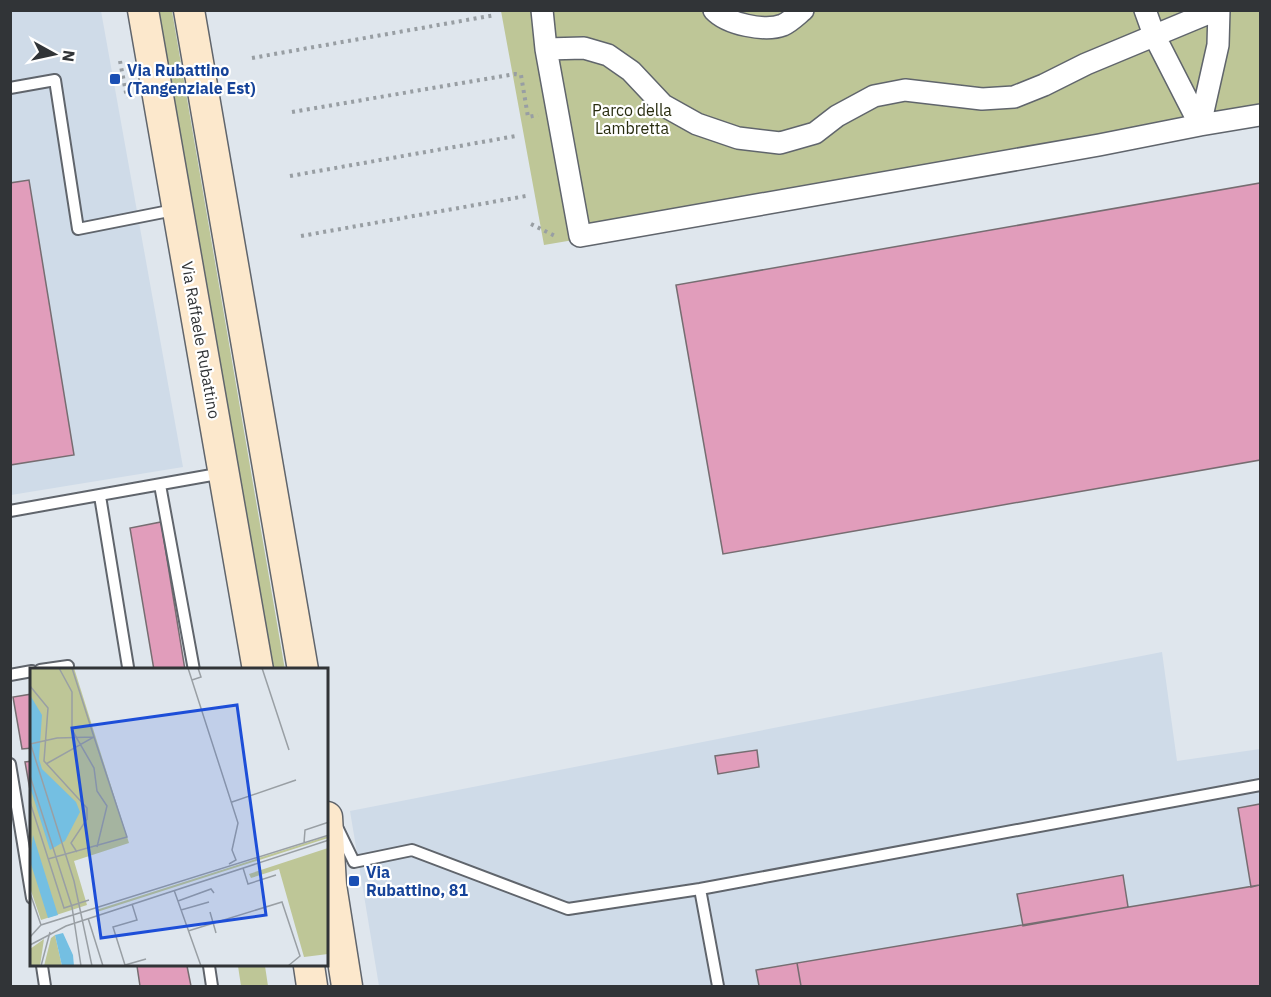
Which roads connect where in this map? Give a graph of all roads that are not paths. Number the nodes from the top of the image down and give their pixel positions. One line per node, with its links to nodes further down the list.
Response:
1 (143, 10): 13 (street, Via Raffaele Rubattino)
2 (189, 10): 23 (street)
3 (542, 10): 9 (street)
4 (714, 10): 5 (street)
5 (803, 10)
6 (1145, 10): 8 (street)
7 (1218, 10): 8 (street); 12 (street)
8 (1154, 36): 9 (street); 12 (street)
9 (546, 49): 12 (street)
10 (10, 88): 13 (lane)
11 (1260, 115): 12 (street)
12 (1200, 125)
13 (178, 209): 14 (street, Via Raffaele Rubattino)
14 (224, 473): 15 (lane); 22 (street, Via Raffaele Rubattino)
15 (160, 485): 16 (lane); 21 (lane)
16 (100, 496): 17 (lane); 19 (lane)
17 (10, 512)
18 (68, 666): 20 (lane)
19 (128, 667)
20 (54, 668)
21 (194, 668)
22 (258, 668)
23 (303, 668)
24 (30, 671): 25 (lane)
25 (10, 675)
26 (10, 764): 30 (lane)
27 (1260, 785): 31 (lane)
28 (328, 809): 31 (lane)
29 (328, 834): 38 (street)
30 (30, 886)
31 (700, 889): 39 (lane)
32 (42, 967): 35 (lane)
33 (209, 967): 36 (lane)
34 (309, 967): 37 (street)
35 (45, 987)
36 (212, 987)
37 (312, 987)
38 (347, 987)
39 (718, 987)

